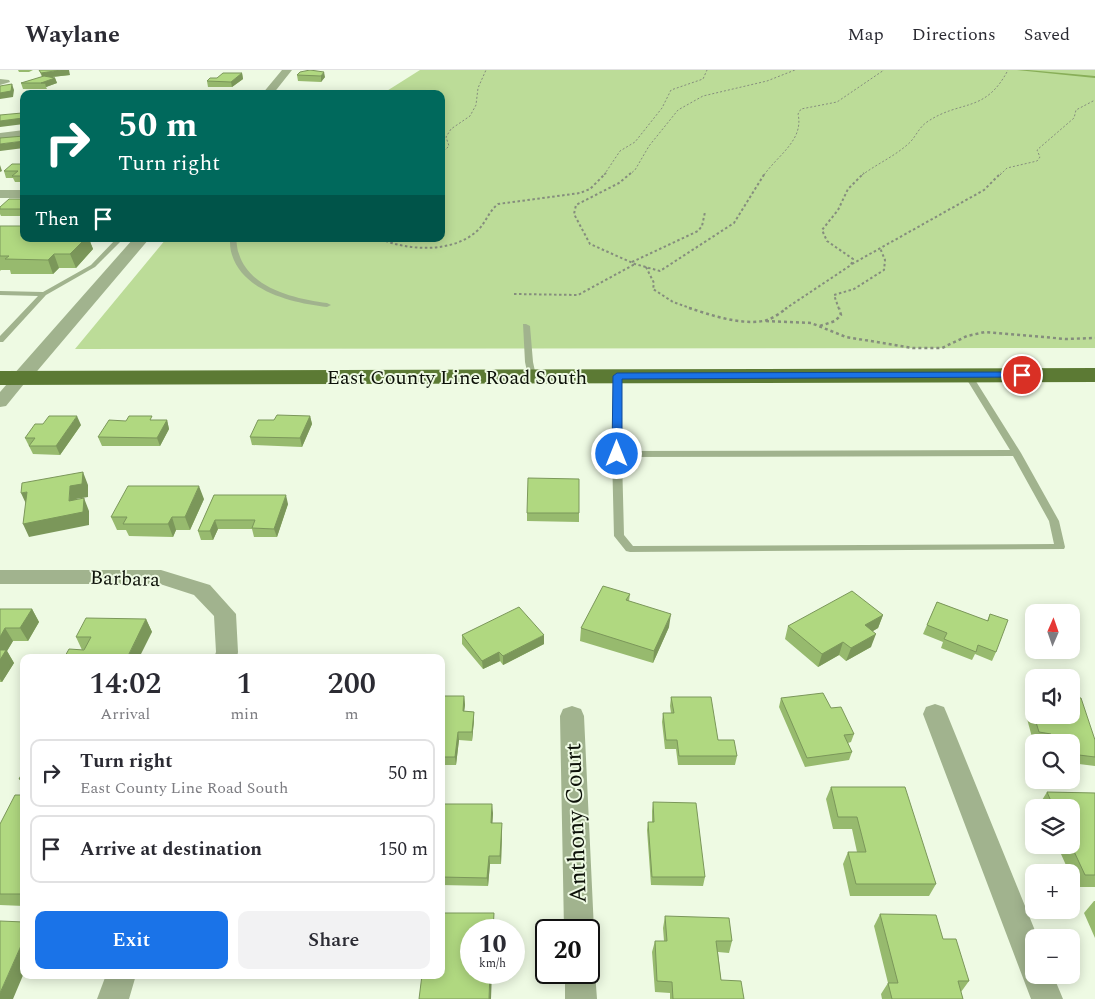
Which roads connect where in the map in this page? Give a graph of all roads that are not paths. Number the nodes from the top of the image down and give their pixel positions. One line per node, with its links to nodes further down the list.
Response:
1 (287, 70): 2 (street)
2 (270, 90)
3 (20, 133): 4 (street)
4 (0, 136)
5 (0, 194): 6 (street)
6 (20, 194)
7 (116, 242): 11 (lane)
8 (138, 242): 19 (street)
9 (233, 242): 12 (lane)
10 (0, 293): 11 (lane)
11 (44, 294): 14 (lane)
12 (327, 306)
13 (526, 326): 17 (lane)
14 (0, 340)
15 (968, 375): 16 (main road, East County Line Road South); 18 (main road, East County Line Road South); 21 (lane)
16 (1095, 375)
17 (532, 376): 18 (main road, East County Line Road South); 19 (main road, East County Line Road South)
18 (617, 376): 22 (lane)
19 (10, 378): 20 (street)
20 (0, 402)
21 (1016, 453): 22 (lane); 22 (lane)
22 (617, 454)
23 (0, 577): 24 (street, Barbara)
24 (226, 654)
25 (935, 714): 28 (street)
26 (572, 716): 27 (street, Anthony Court)
27 (578, 919)
28 (1025, 942)
29 (120, 979): 32 (street)
30 (580, 984): 33 (street)
31 (1041, 984): 34 (street)
32 (113, 999)
33 (581, 999)
34 (1047, 999)

